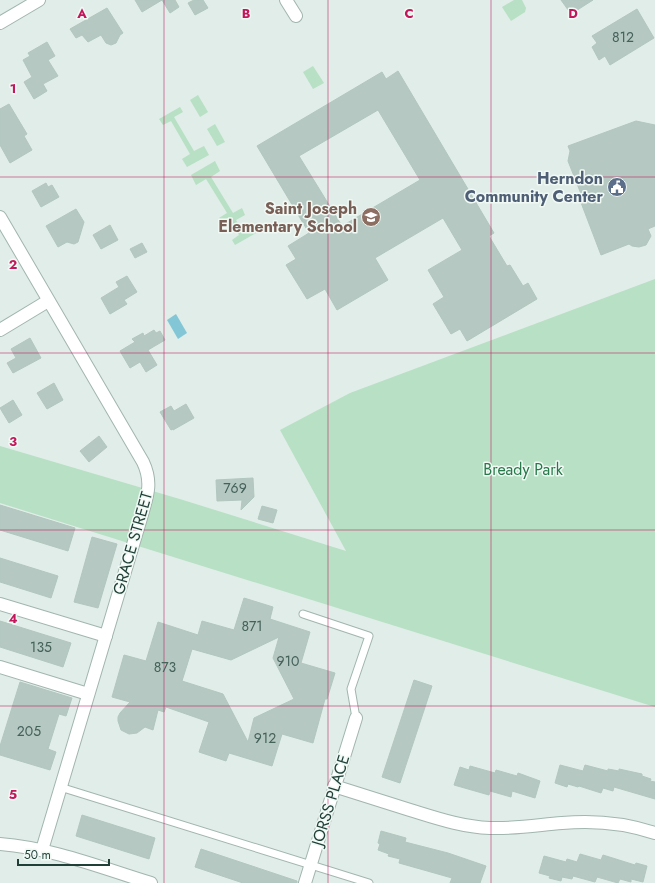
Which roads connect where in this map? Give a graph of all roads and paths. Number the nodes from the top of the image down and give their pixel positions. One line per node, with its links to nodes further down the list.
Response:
1 (39, 0): 4 (street)
2 (286, 0): 3 (street)
3 (296, 16)
4 (0, 23)
5 (0, 217): 6 (street, GRACE STREET)
6 (48, 301): 7 (street); 10 (street, GRACE STREET)
7 (0, 330)
8 (0, 604): 10 (street)
9 (303, 614): 13 (lane)
10 (106, 636): 12 (street, GRACE STREET)
11 (0, 667): 12 (street)
12 (88, 694): 15 (street, GRACE STREET)
13 (356, 718): 14 (street, JORSS PLACE)
14 (334, 786): 16 (street); 19 (street, JORSS PLACE)
15 (60, 788): 18 (street, GRACE STREET); 19 (lane)
16 (655, 833)
17 (0, 844): 18 (street)
18 (42, 850): 20 (street)
19 (310, 865): 21 (street, JORSS PLACE); 22 (lane)
20 (151, 883)
21 (305, 883)
22 (370, 883)

